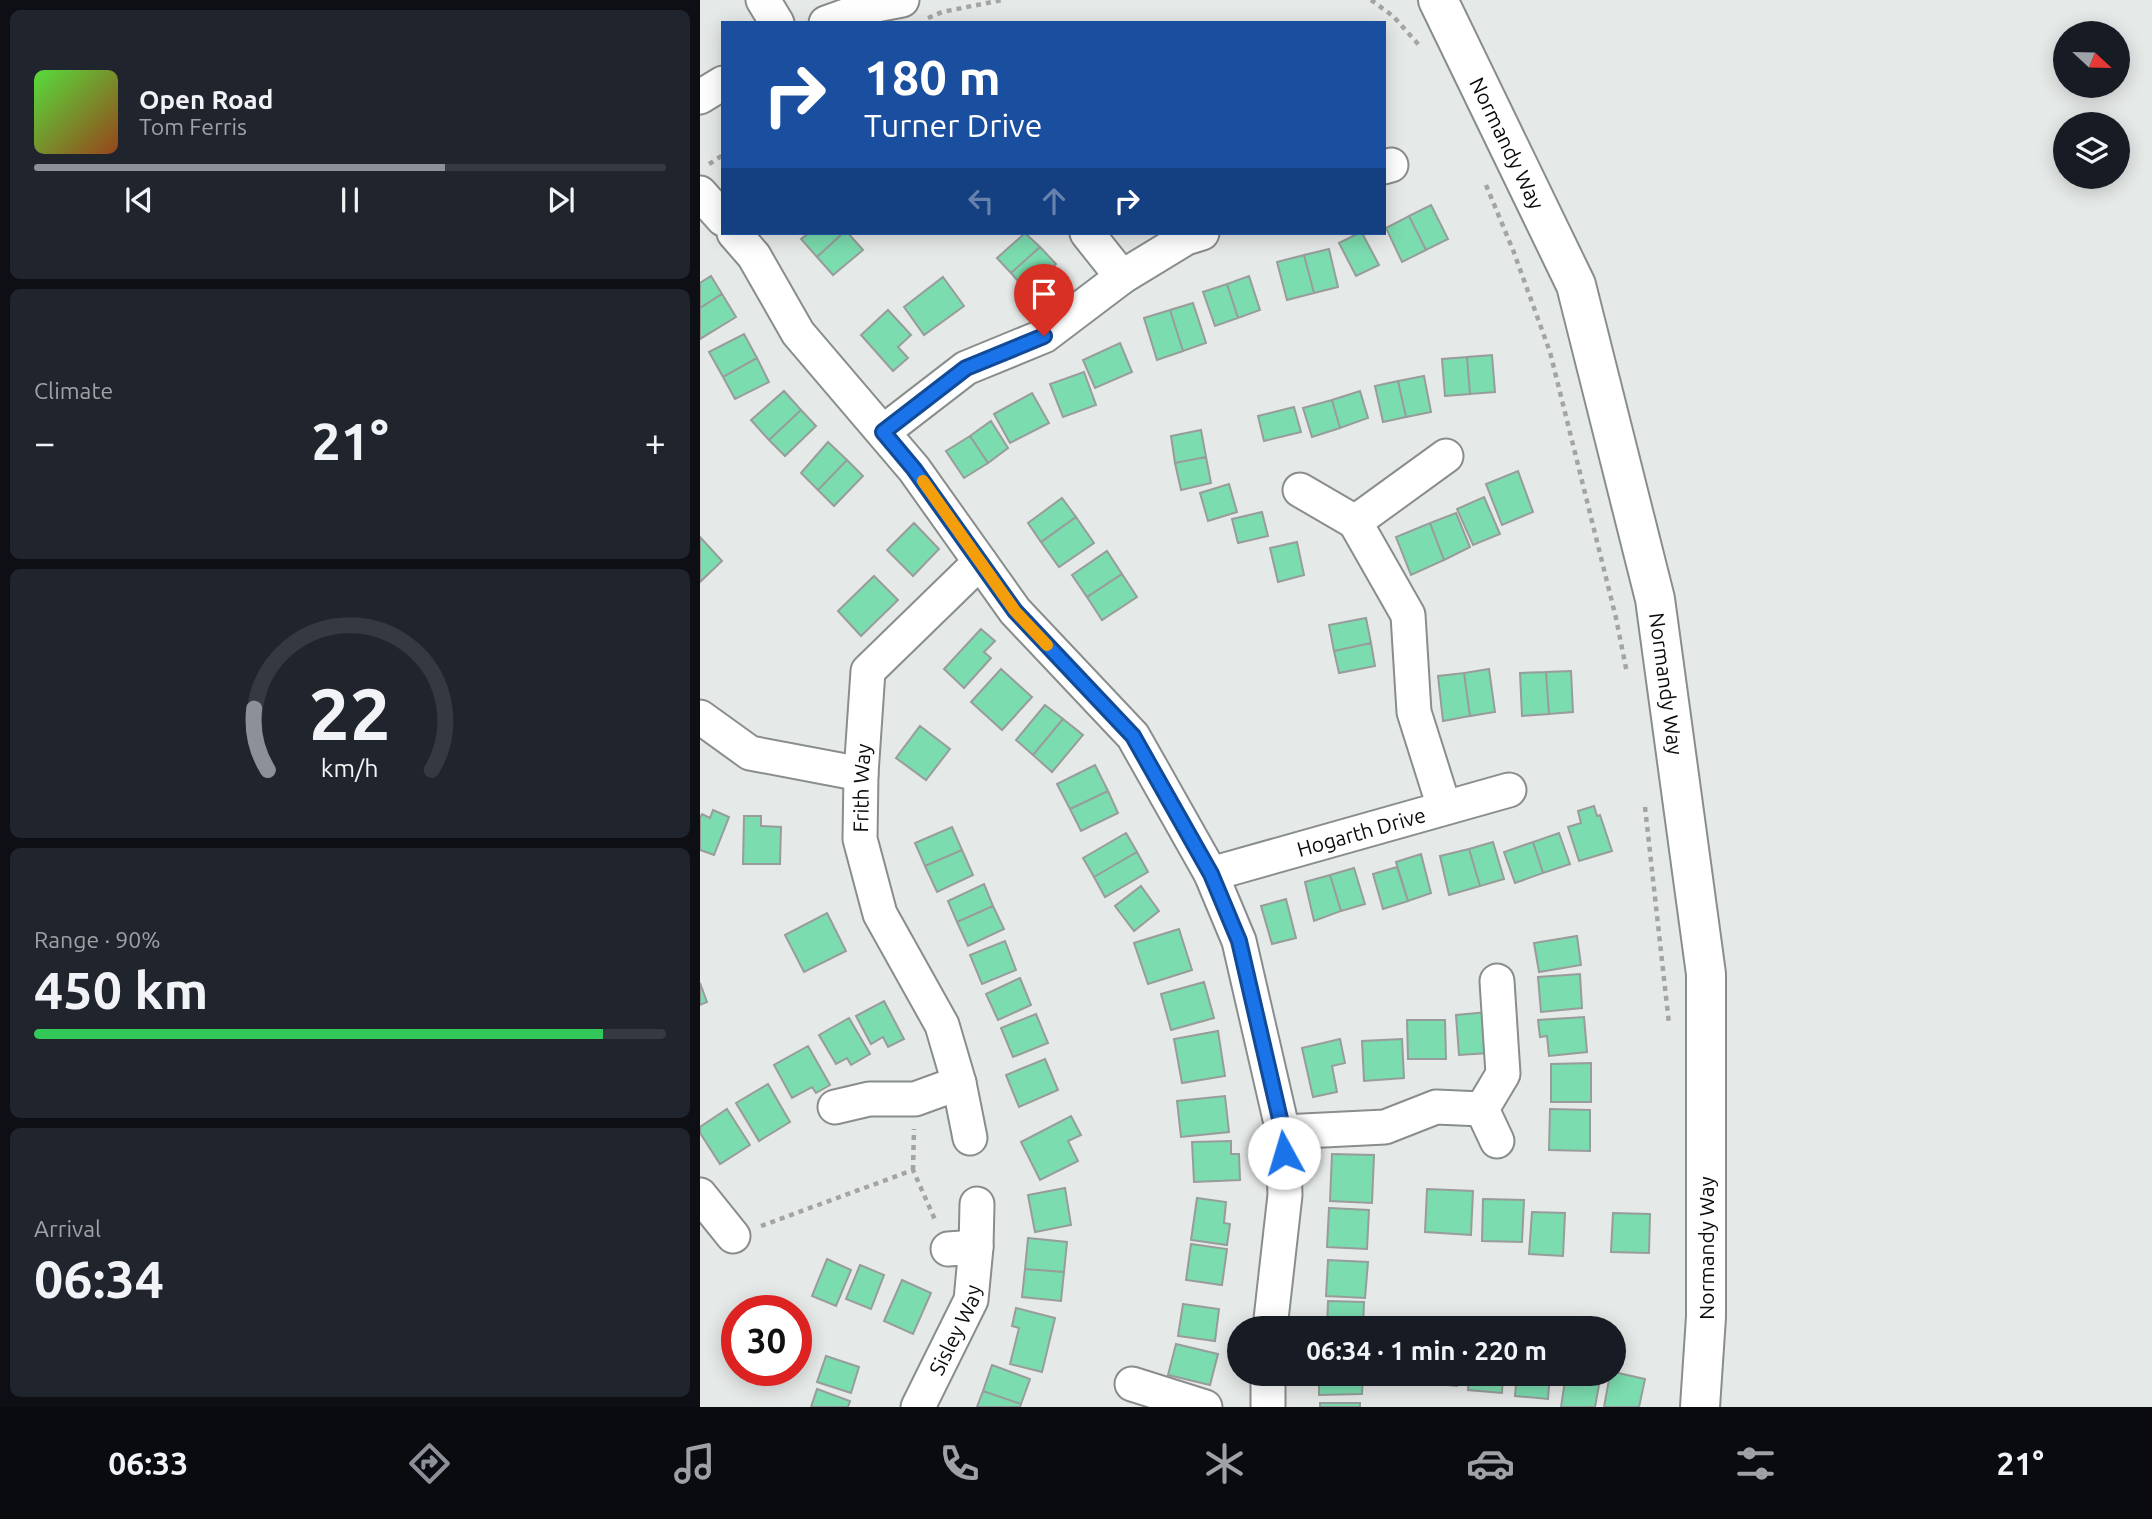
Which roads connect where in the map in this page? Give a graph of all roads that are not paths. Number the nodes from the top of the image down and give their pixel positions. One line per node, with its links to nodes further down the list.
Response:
1 (762, 0): 4 (street)
2 (902, 0): 5 (street)
3 (1438, 0): 40 (main road, Normandy Way)
4 (776, 21)
5 (832, 21)
6 (721, 84): 7 (street)
7 (700, 97)
8 (700, 193): 9 (street)
9 (721, 217)
10 (736, 235): 14 (street)
11 (1089, 235): 13 (street)
12 (1196, 235): 13 (street)
13 (1122, 277): 14 (street)
14 (883, 432): 18 (street)
15 (1446, 456): 17 (street)
16 (1300, 490): 17 (street)
17 (1355, 522): 22 (street)
18 (980, 562): 20 (street, Frith Way); 23 (street)
19 (700, 717): 20 (street)
20 (861, 775): 25 (street, Frith Way)
21 (1509, 790): 22 (street, Hogarth Drive)
22 (1444, 807): 23 (street, Hogarth Drive)
23 (1211, 874): 28 (street)
24 (1497, 981): 27 (street)
25 (959, 1083): 26 (street); 29 (street, Frith Way)
26 (835, 1107)
27 (1482, 1109): 28 (street); 30 (street)
28 (1283, 1132): 34 (street)
29 (970, 1138)
30 (1497, 1141)
31 (700, 1195): 33 (street)
32 (977, 1204): 37 (street, Sisley Way)
33 (733, 1236)
34 (1271, 1316)
35 (1132, 1384): 38 (street)
36 (1268, 1386): 39 (street)
37 (919, 1407)
38 (1205, 1407)
39 (1268, 1407)
40 (1700, 1407)

